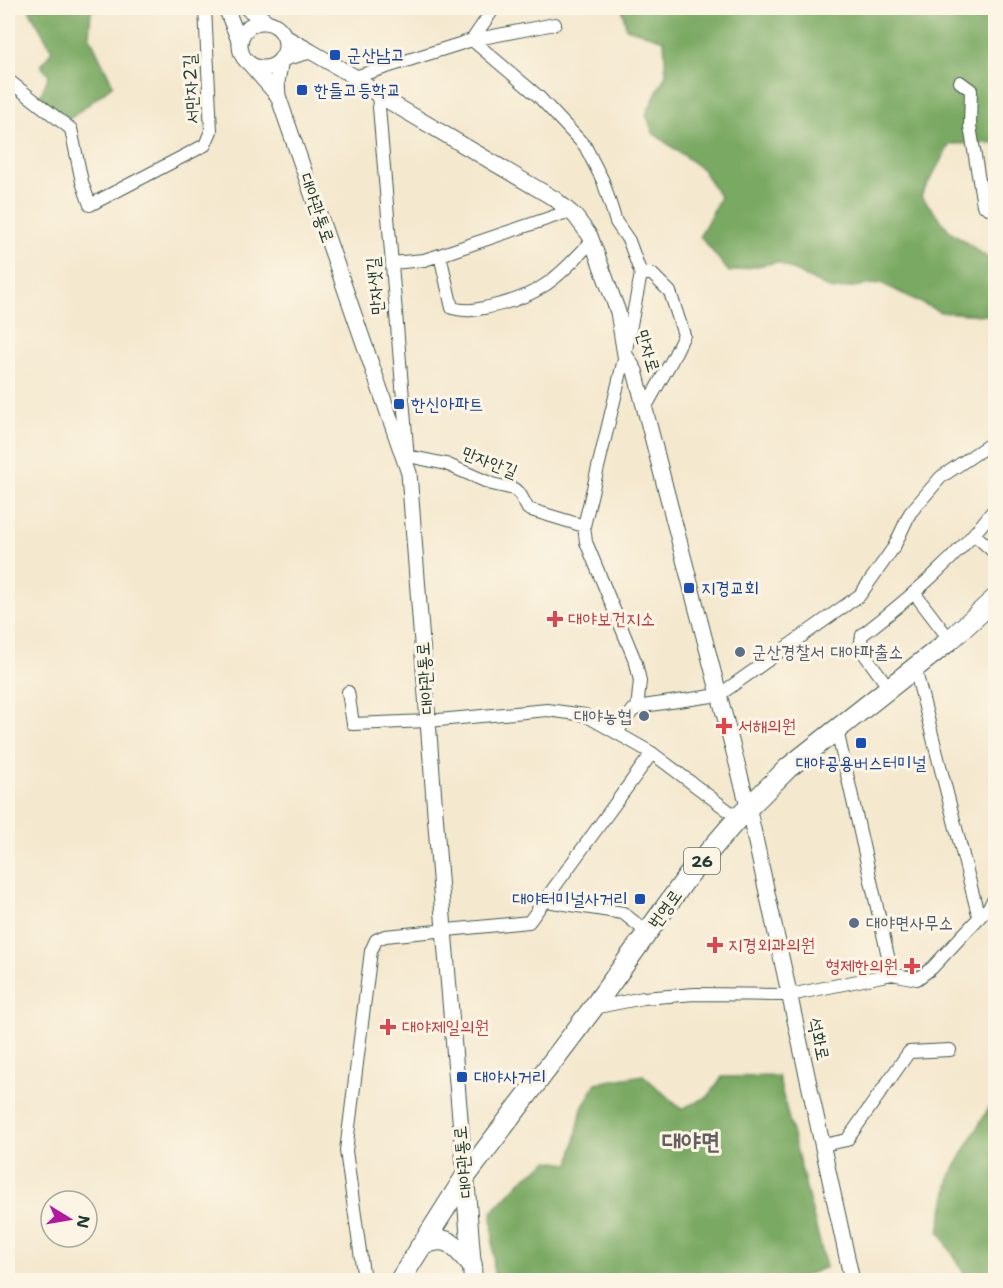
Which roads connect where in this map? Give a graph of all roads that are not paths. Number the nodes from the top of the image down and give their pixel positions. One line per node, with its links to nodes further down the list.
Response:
1 (205, 8): 14 (street, 서만자2길)
2 (226, 8): 9 (street)
3 (247, 8): 5 (street)
4 (494, 8): 8 (street)
5 (266, 21): 7 (street); 9 (street)
6 (555, 24): 8 (street)
7 (285, 37): 10 (street, 만자로); 11 (street)
8 (472, 40): 13 (street); 23 (street)
9 (240, 44): 12 (street)
10 (310, 51): 11 (street); 13 (street, 만자로)
11 (281, 59): 12 (street); 17 (street)
12 (250, 64): 17 (street)
13 (355, 77): 16 (street, 만자로)
14 (8, 80)
15 (960, 82): 19 (street)
16 (378, 95): 18 (street, 만자로); 22 (street, 만자샛길)
17 (278, 96): 28 (street, 대야관통로)
18 (570, 212): 20 (street, 만자로); 21 (street)
19 (996, 212)
20 (592, 241): 21 (street); 24 (street, 만자로)
21 (440, 255): 22 (street)
22 (392, 263): 27 (street, 만자샛길)
23 (641, 274): 24 (street); 25 (street)
24 (625, 355): 25 (street, 만자로); 30 (street)
25 (645, 408): 39 (street, 만자로)
26 (996, 440): 39 (street)
27 (408, 456): 28 (street, 만자샛길); 30 (street, 만자안길)
28 (409, 473): 41 (street, 대야관통로)
29 (996, 507): 31 (street)
30 (584, 526): 40 (street)
31 (975, 535): 32 (street); 33 (street)
32 (996, 555)
33 (915, 594): 35 (street); 37 (street)
34 (996, 598): 35 (main road, 번영로 / 26)
35 (950, 640): 36 (main road, 번영로 / 26)
36 (915, 668): 37 (main road, 번영로 / 26); 48 (street)
37 (889, 688): 42 (main road, 번영로 / 26)
38 (348, 692): 41 (street)
39 (719, 695): 40 (street); 45 (street, 만자로)
40 (637, 709): 43 (street)
41 (428, 721): 43 (street); 49 (street, 대야관통로)
42 (837, 730): 45 (main road, 번영로 / 26); 51 (street)
43 (617, 732): 44 (street)
44 (652, 753): 45 (street); 47 (street)
45 (743, 812): 50 (main road, 번영로 / 26); 52 (street, 석화로)
46 (996, 896): 48 (street)
47 (546, 901): 49 (street); 50 (street)
48 (978, 918): 51 (street)
49 (444, 930): 56 (street, 대야관통로); 59 (street)
50 (648, 933): 53 (main road, 번영로 / 26)
51 (892, 974): 52 (street)
52 (790, 995): 53 (street); 55 (street, 석화로)
53 (593, 1008): 56 (main road, 번영로 / 26)
54 (950, 1050): 55 (street)
55 (823, 1145): 61 (street, 석화로)
56 (465, 1177): 57 (main road, 번영로 / 26); 58 (main road, 대야관통로)
57 (420, 1247): 58 (main road); 60 (main road, 번영로 / 26)
58 (473, 1273)
59 (363, 1281)
60 (400, 1281)
61 (852, 1281)

